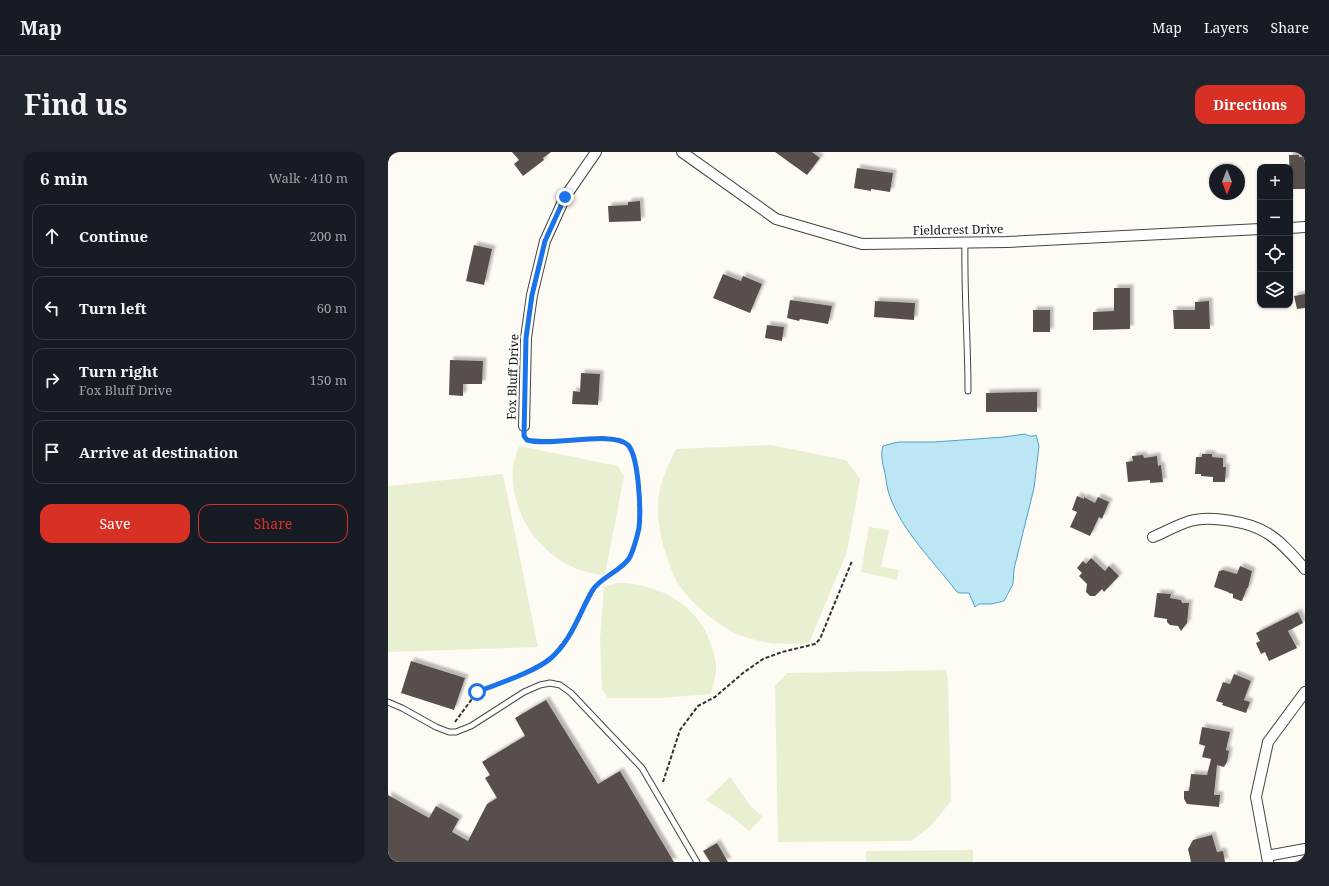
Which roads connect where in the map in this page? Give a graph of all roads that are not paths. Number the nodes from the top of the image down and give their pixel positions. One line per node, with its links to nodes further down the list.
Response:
1 (596, 152): 8 (street, Fox Bluff Drive)
2 (682, 152): 6 (street, Fieldcrest Drive)
3 (1305, 227): 4 (street)
4 (1293, 228)
5 (1257, 229): 6 (street, Fieldcrest Drive)
6 (965, 242): 7 (lane)
7 (968, 391)
8 (524, 426)
9 (1153, 537): 10 (street)
10 (1305, 569)
11 (1305, 692): 14 (street)
12 (388, 702): 15 (lane)
13 (1305, 849): 14 (street)
14 (1268, 859)
15 (697, 862)

